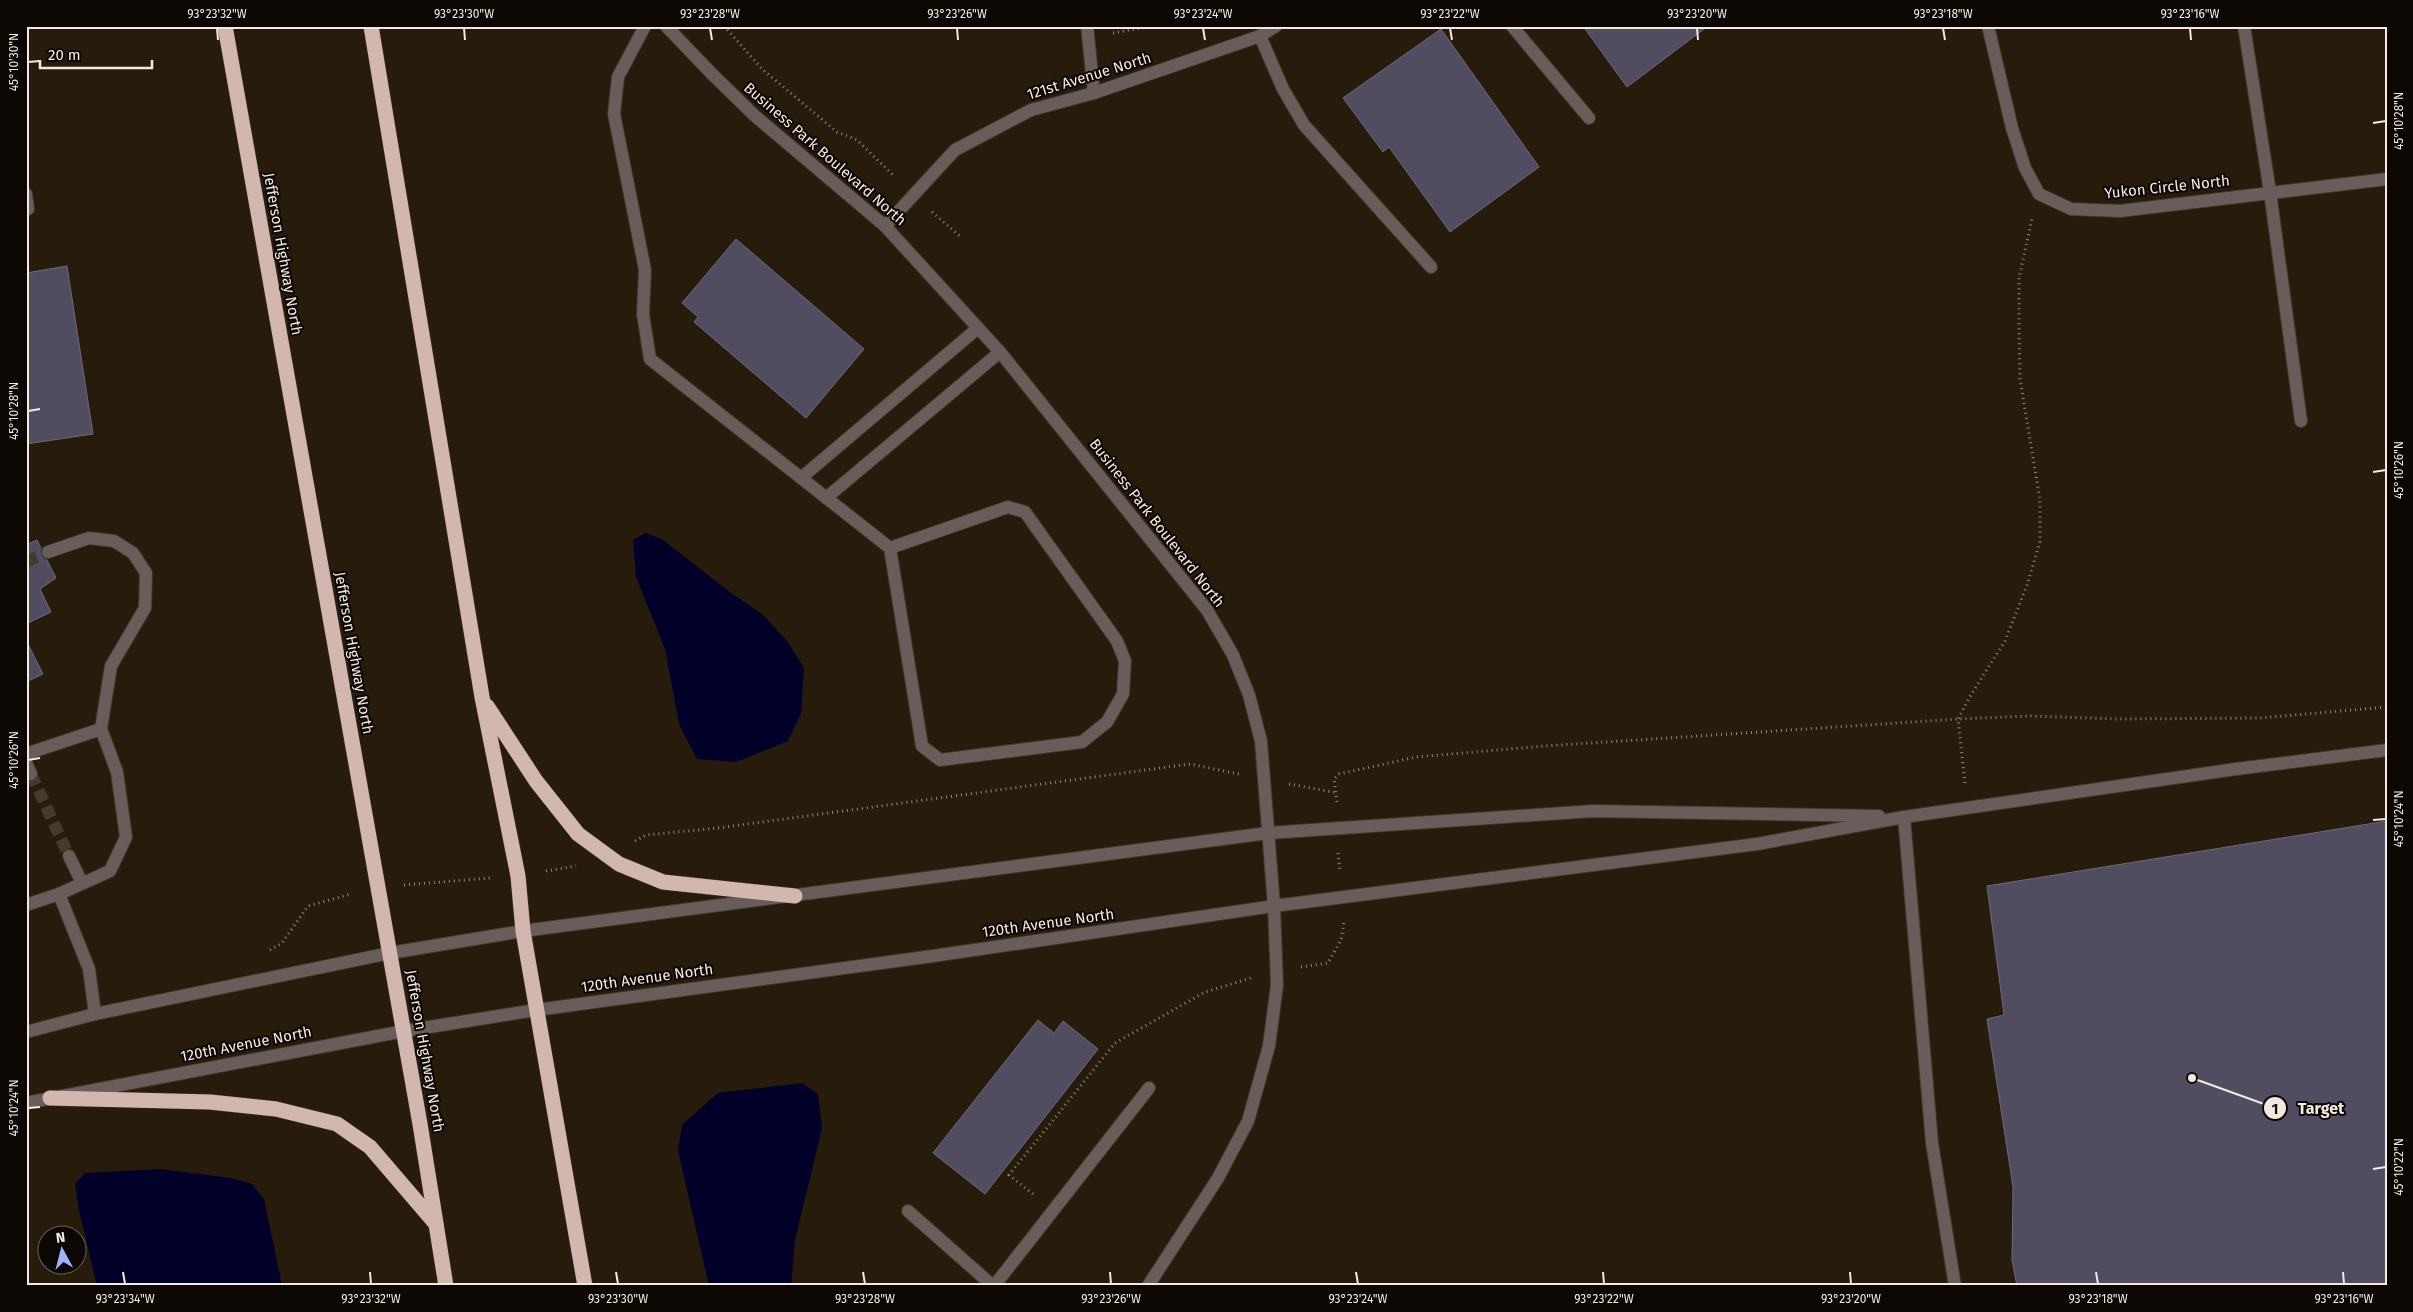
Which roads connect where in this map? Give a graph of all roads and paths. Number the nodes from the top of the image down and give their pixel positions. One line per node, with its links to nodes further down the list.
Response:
1 (225, 26): 44 (highway, Jefferson Highway North)
2 (371, 26): 30 (highway)
3 (645, 26): 26 (street)
4 (666, 26): 21 (street, Business Park Boulevard North)
5 (724, 26): 15 (path)
6 (1152, 26): 11 (path)
7 (1276, 26): 12 (street, 121st Avenue North)
8 (1512, 26): 14 (street)
9 (1988, 26): 19 (street)
10 (2244, 26): 17 (street)
11 (1087, 32): 13 (street)
12 (1260, 36): 13 (street, 121st Avenue North); 22 (street)
13 (1094, 93): 21 (street, 121st Avenue North)
14 (1589, 118)
15 (857, 140)
16 (2387, 179): 17 (street, Yukon Circle North)
17 (2270, 192): 19 (street, Yukon Circle North); 25 (street)
18 (26, 194): 20 (street)
19 (2038, 194): 32 (path)
20 (26, 209)
21 (885, 226): 23 (street, Business Park Boulevard North)
22 (1431, 267)
23 (978, 328): 24 (street, Business Park Boulevard North); 26 (street)
24 (1000, 352): 27 (street); 36 (street, Business Park Boulevard North)
25 (2301, 421)
26 (801, 478): 27 (street)
27 (826, 498): 28 (street)
28 (890, 548): 28 (street)
29 (48, 552): 33 (street)
30 (482, 697): 40 (highway); 42 (highway)
31 (2387, 706): 32 (path)
32 (1958, 720): 36 (path); 37 (path)
33 (101, 729): 35 (street); 43 (street)
34 (2387, 750): 37 (street)
35 (26, 754)
36 (1265, 780): 39 (street, Business Park Boulevard North); 40 (path)
37 (1968, 807): 38 (street)
38 (1904, 817): 39 (street); 48 (street, 120th Avenue North); 67 (street)
39 (1268, 833): 46 (street); 48 (street, Business Park Boulevard North)
40 (604, 855): 42 (path); 46 (highway)
41 (69, 856): 43 (street)
42 (518, 876): 44 (path); 49 (highway)
43 (82, 883): 45 (street)
44 (378, 887): 50 (highway, Jefferson Highway North); 51 (path)
45 (59, 894): 47 (street); 54 (street)
46 (795, 896): 49 (street)
47 (27, 903)
48 (1274, 906): 53 (street, 120th Avenue North); 66 (street, Business Park Boulevard North)
49 (523, 931): 50 (street); 53 (highway)
50 (390, 953): 51 (street); 55 (highway, Jefferson Highway North)
51 (272, 977): 54 (street)
52 (1205, 992): 61 (path)
53 (536, 1010): 55 (street, 120th Avenue North); 64 (highway)
54 (95, 1014): 56 (street)
55 (404, 1031): 58 (street, 120th Avenue North); 62 (highway, Jefferson Highway North)
56 (26, 1032)
57 (1149, 1088): 61 (street)
58 (50, 1098): 59 (street, 120th Avenue North); 62 (highway)
59 (26, 1102)
60 (908, 1210): 65 (street)
61 (1054, 1212): 65 (street)
62 (436, 1224): 63 (highway, Jefferson Highway North)
63 (446, 1286)
64 (585, 1286)
65 (993, 1286)
66 (1148, 1286)
67 (1955, 1286)

